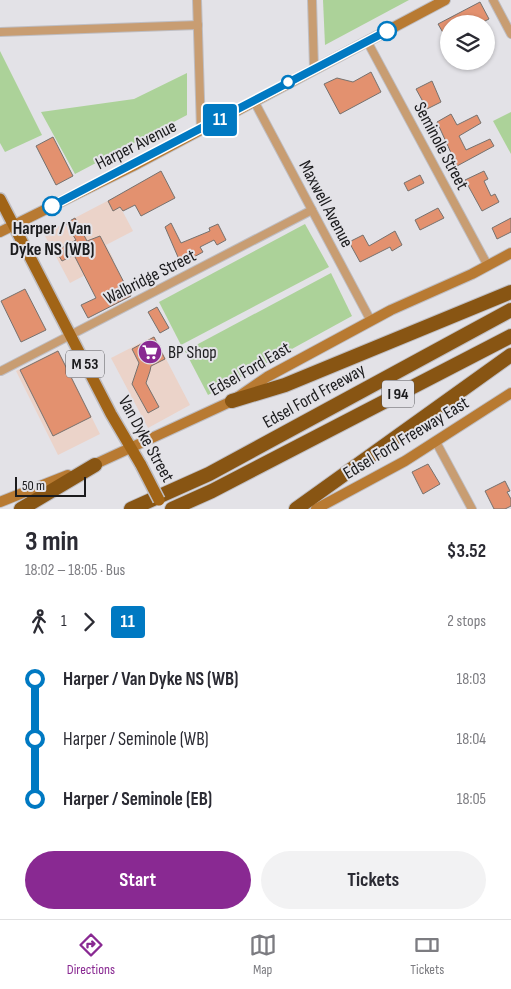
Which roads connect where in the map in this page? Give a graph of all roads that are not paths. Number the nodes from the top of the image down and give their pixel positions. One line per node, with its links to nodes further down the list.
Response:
1 (197, 0): 5 (street)
2 (312, 0): 9 (street)
3 (445, 0): 8 (street, Harper Avenue)
4 (492, 0): 7 (street)
5 (198, 25): 6 (street); 11 (street)
6 (0, 32)
7 (511, 34)
8 (367, 41): 9 (street, Harper Avenue); 17 (street, Seminole Street)
9 (314, 68): 10 (street, Harper Avenue)
10 (254, 101): 11 (street, Harper Avenue); 13 (street, Maxwell Avenue)
11 (201, 130): 14 (street, Harper Avenue)
12 (0, 199): 14 (main road, Van Dyke Street / M 53)
13 (312, 210): 20 (street, Maxwell Avenue); 21 (street, Walbridge Street)
14 (13, 225): 15 (street, Harper Avenue); 21 (main road, Van Dyke Street / M 53)
15 (0, 232)
16 (511, 253): 17 (street, Edsel Ford East)
17 (488, 266): 20 (street, Edsel Ford East)
18 (511, 292): 26 (highway)
19 (511, 310): 32 (highway, Edsel Ford Freeway / I 94)
20 (371, 321): 26 (street, Edsel Ford East)
21 (70, 335): 24 (street, Walbridge Street); 28 (main road, Van Dyke Street / M 53)
22 (511, 336): 34 (highway, Edsel Ford Freeway / I 94)
23 (511, 355): 35 (highway)
24 (2, 371)
25 (511, 393): 27 (street, Edsel Ford Freeway East)
26 (232, 401): 28 (street, Edsel Ford East)
27 (436, 442): 36 (street, Edsel Ford Freeway East); 37 (street)
28 (131, 448): 29 (street, Edsel Ford East); 33 (main road, Van Dyke Street / M 53, bridge)
29 (95, 465): 30 (street, Edsel Ford East); 31 (highway)
30 (0, 502)
31 (21, 509)
32 (131, 509)
33 (164, 509)
34 (172, 509)
35 (296, 509)
36 (316, 509)
37 (472, 509)

